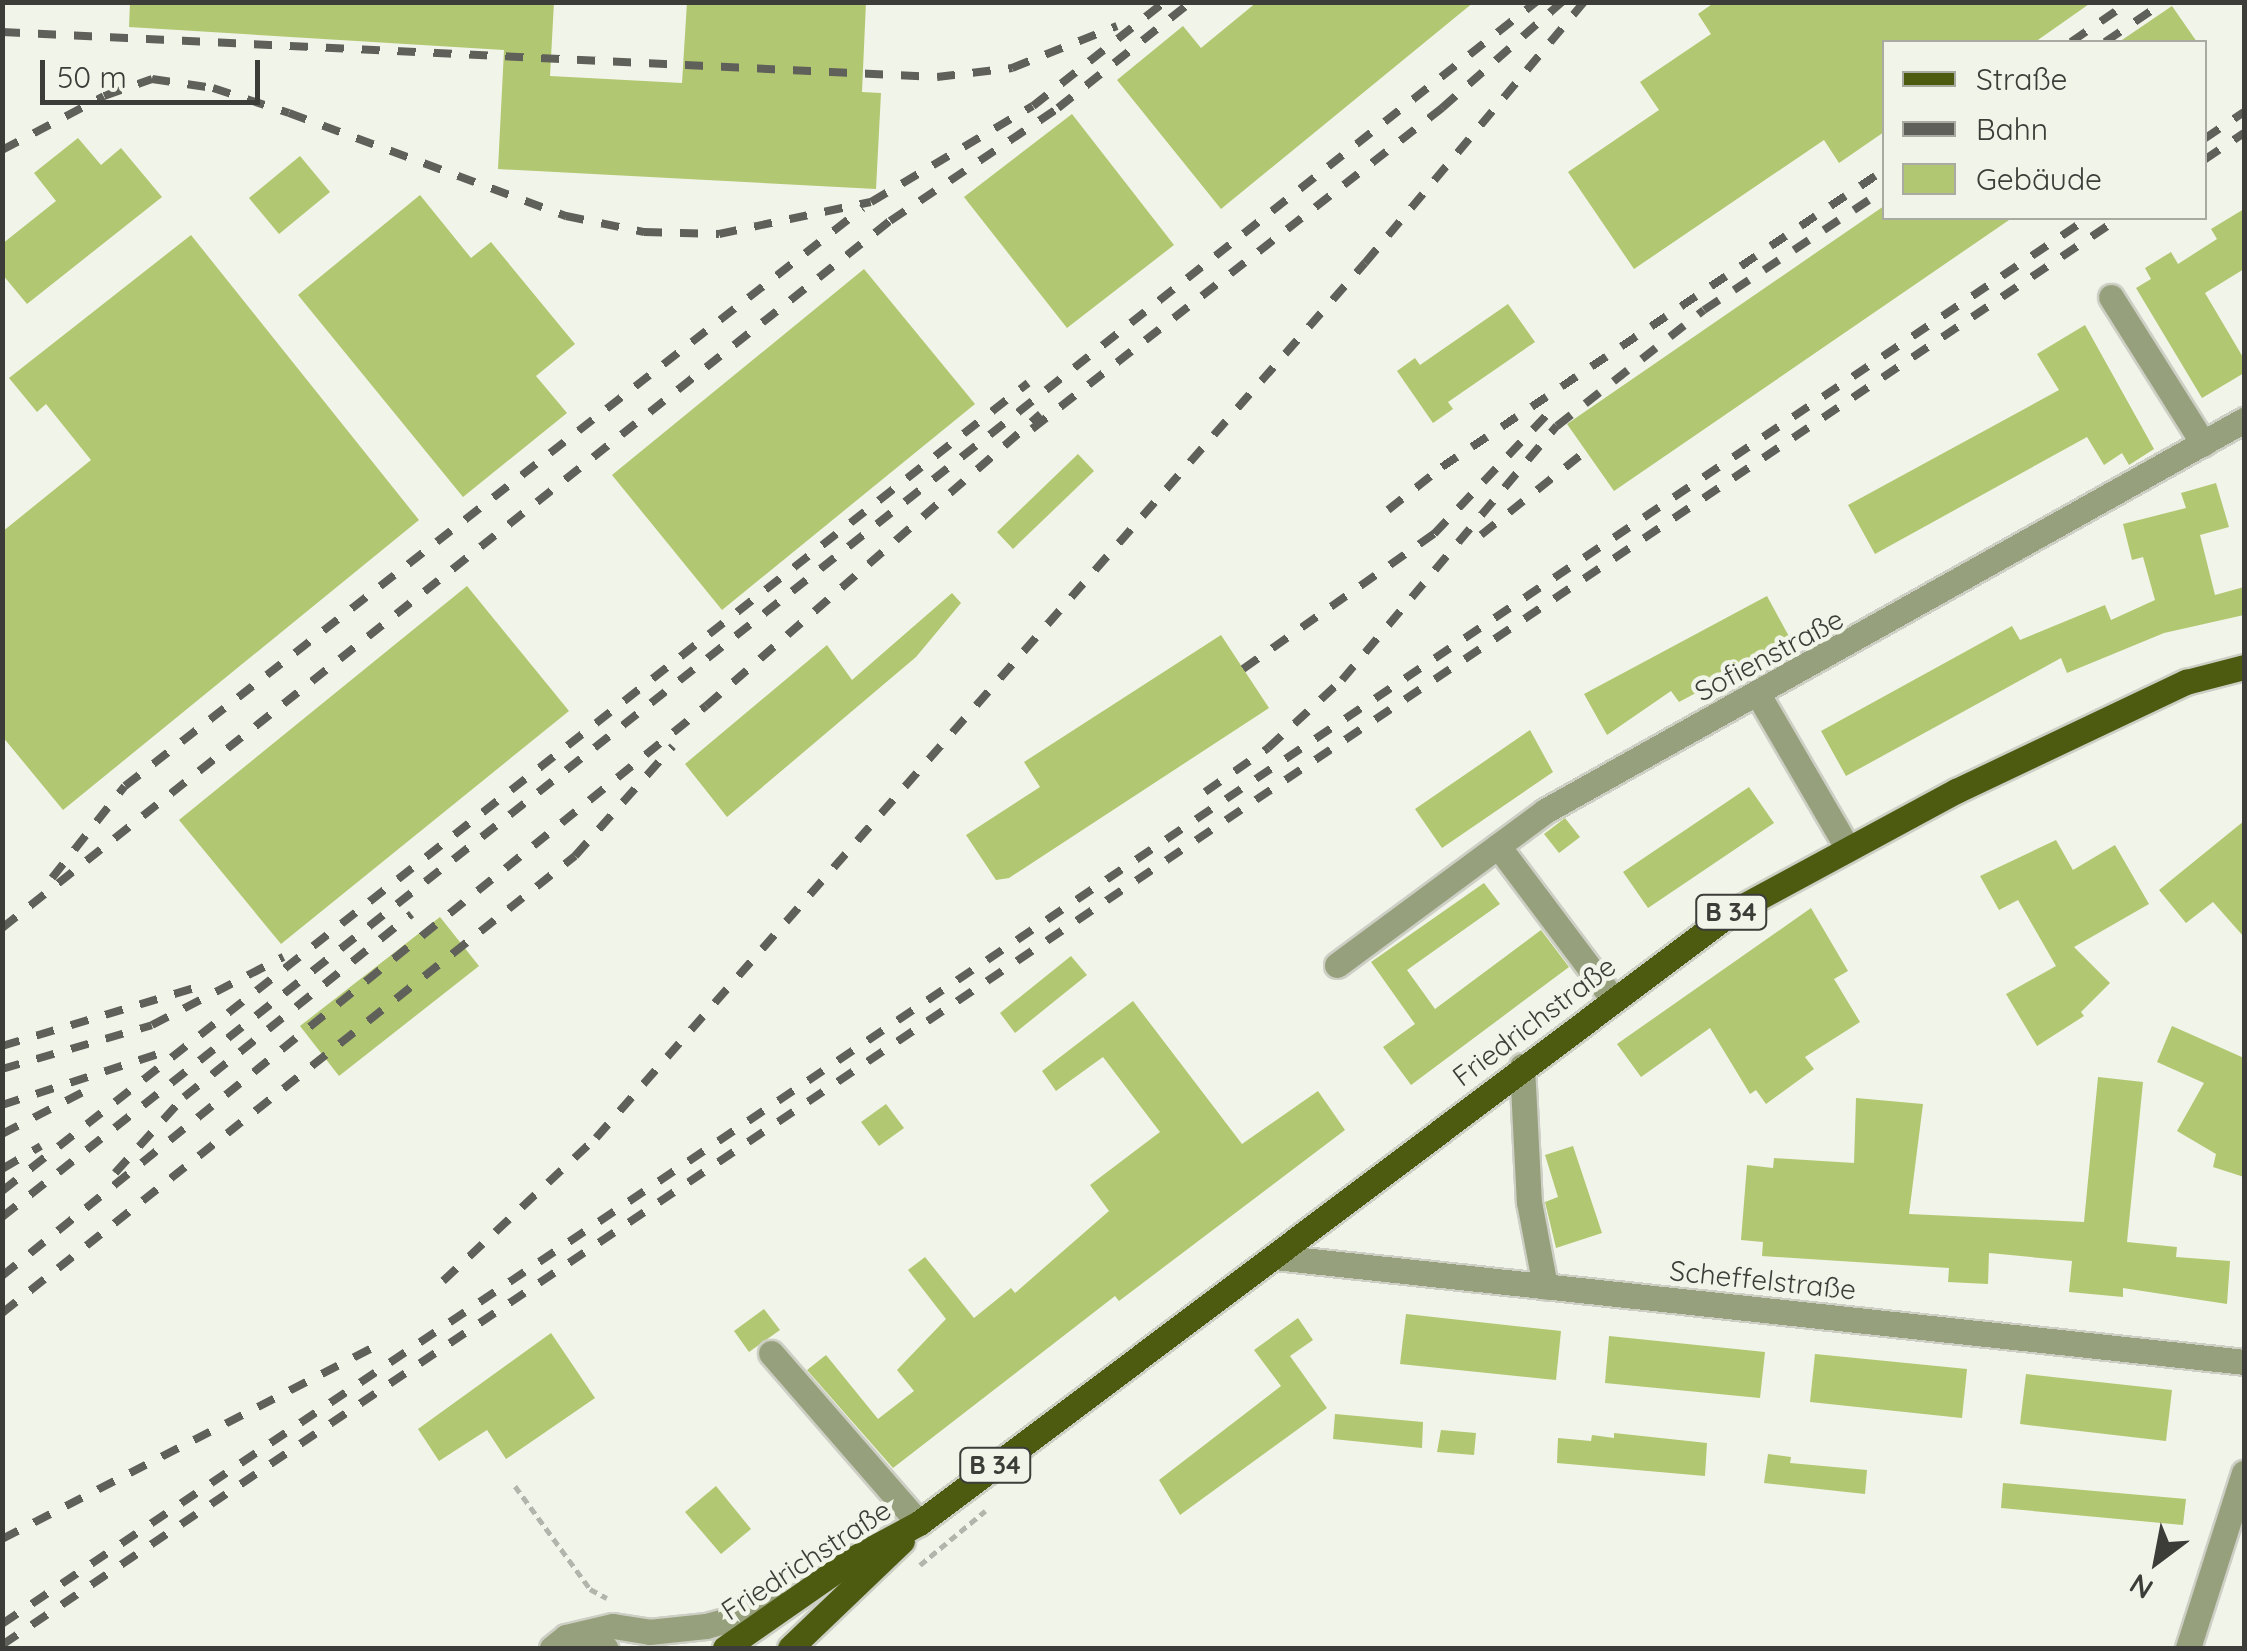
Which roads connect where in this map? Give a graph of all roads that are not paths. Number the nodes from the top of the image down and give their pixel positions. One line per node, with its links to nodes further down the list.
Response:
1 (2111, 296): 3 (street)
2 (2244, 420): 3 (street, Sofienstraße)
3 (2203, 442): 5 (street, Sofienstraße)
4 (2244, 667): 7 (main road, Friedrichstraße / B 34)
5 (1759, 696): 6 (street, Sofienstraße); 7 (street)
6 (1498, 846): 8 (street, Sofienstraße); 9 (street)
7 (1848, 850): 9 (main road, Friedrichstraße / B 34)
8 (1337, 965)
9 (1613, 999): 10 (main road, Friedrichstraße / B 34)
10 (1522, 1066): 11 (main road, Friedrichstraße / B 34); 12 (street)
11 (1276, 1257): 12 (street, Scheffelstraße); 16 (main road, Friedrichstraße / B 34)
12 (1545, 1286): 14 (street, Scheffelstraße)
13 (771, 1353): 16 (street)
14 (2244, 1362)
15 (2244, 1473): 22 (street)
16 (919, 1523): 17 (main road, Friedrichstraße / B 34); 21 (main road, Friedrichstraße / B 34)
17 (784, 1605): 18 (street); 20 (main road, Friedrichstraße / B 34)
18 (559, 1643): 19 (street)
19 (605, 1648)
20 (725, 1648)
21 (790, 1648)
22 (2188, 1648)

